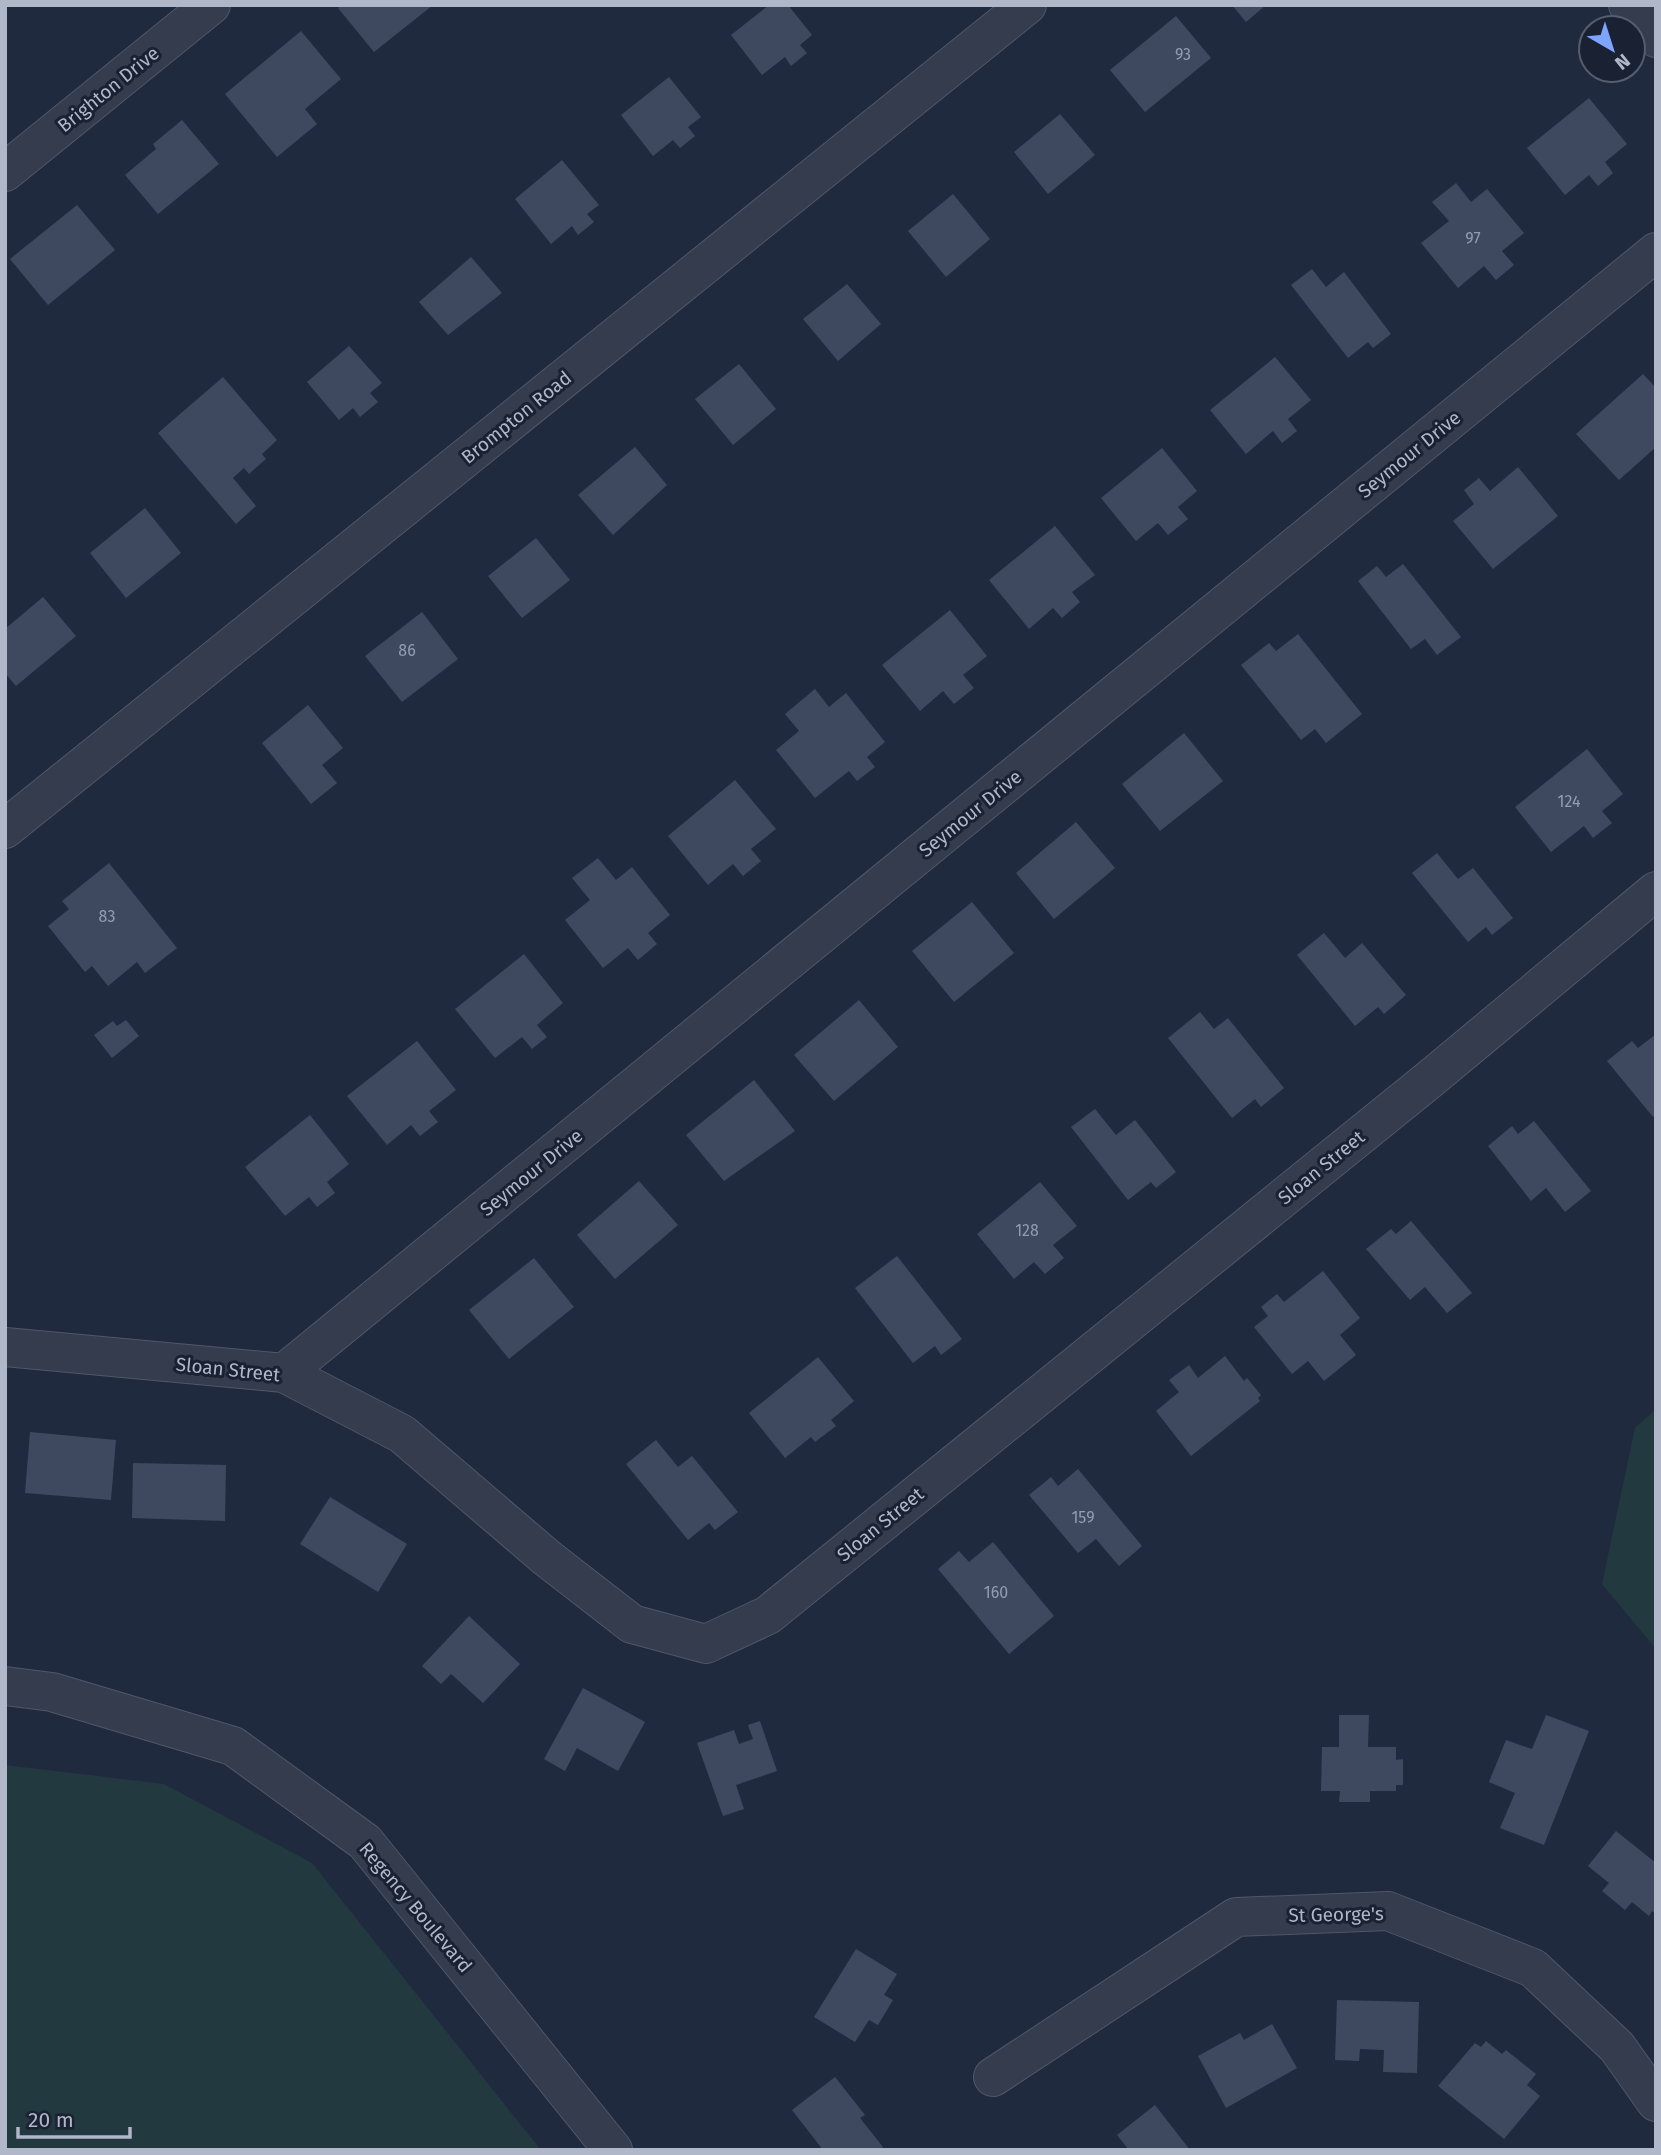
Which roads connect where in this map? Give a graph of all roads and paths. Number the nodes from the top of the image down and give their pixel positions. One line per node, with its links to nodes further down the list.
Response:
1 (211, 5): 5 (street, Brighton Drive)
2 (1027, 5): 7 (street, Brompton Road)
3 (1628, 5): 4 (street)
4 (1656, 38)
5 (5, 172)
6 (1656, 252): 10 (street, Seymour Drive)
7 (5, 829)
8 (1656, 891): 10 (street, Sloan Street)
9 (5, 1347): 10 (street, Sloan Street)
10 (284, 1373)
11 (5, 1686): 14 (street, Regency Boulevard)
12 (993, 2077): 13 (street, St George's)
13 (1656, 2102)
14 (613, 2150)

